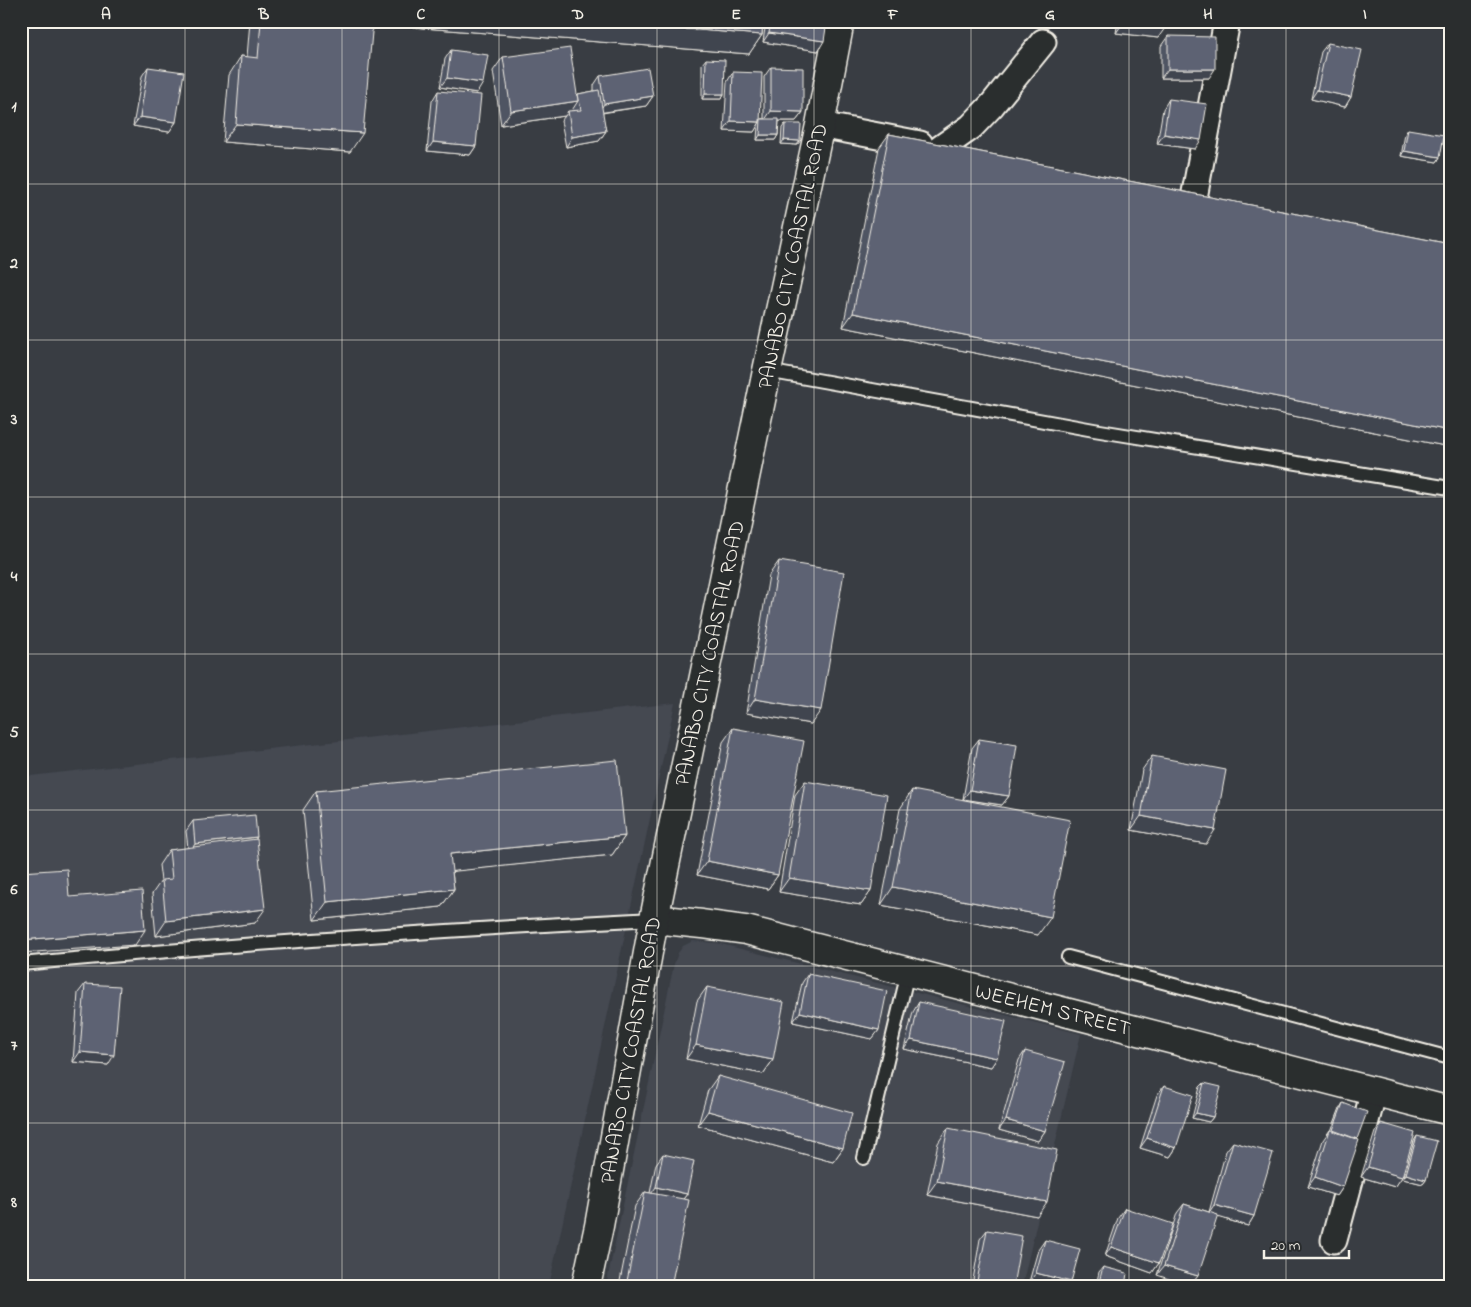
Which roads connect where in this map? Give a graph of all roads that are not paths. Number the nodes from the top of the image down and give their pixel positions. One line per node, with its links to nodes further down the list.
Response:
1 (840, 21): 4 (main road, PANABO CITY COASTAL ROAD)
2 (1227, 21): 7 (street)
3 (1043, 42): 5 (street)
4 (820, 125): 5 (street); 8 (main road, PANABO CITY COASTAL ROAD)
5 (940, 148): 6 (street)
6 (970, 154)
7 (1194, 198)
8 (767, 371): 9 (lane); 10 (main road, PANABO CITY COASTAL ROAD)
9 (1450, 488)
10 (654, 919): 12 (lane); 13 (main road, WEEHEM STREET); 19 (main road, PANABO CITY COASTAL ROAD)
11 (1068, 957): 14 (lane)
12 (21, 964)
13 (908, 972): 15 (main road, WEEHEM STREET); 17 (lane)
14 (1450, 1058)
15 (1374, 1091): 16 (main road, WEEHEM STREET); 18 (street)
16 (1450, 1111)
17 (864, 1158)
18 (1334, 1240)
19 (586, 1286)

